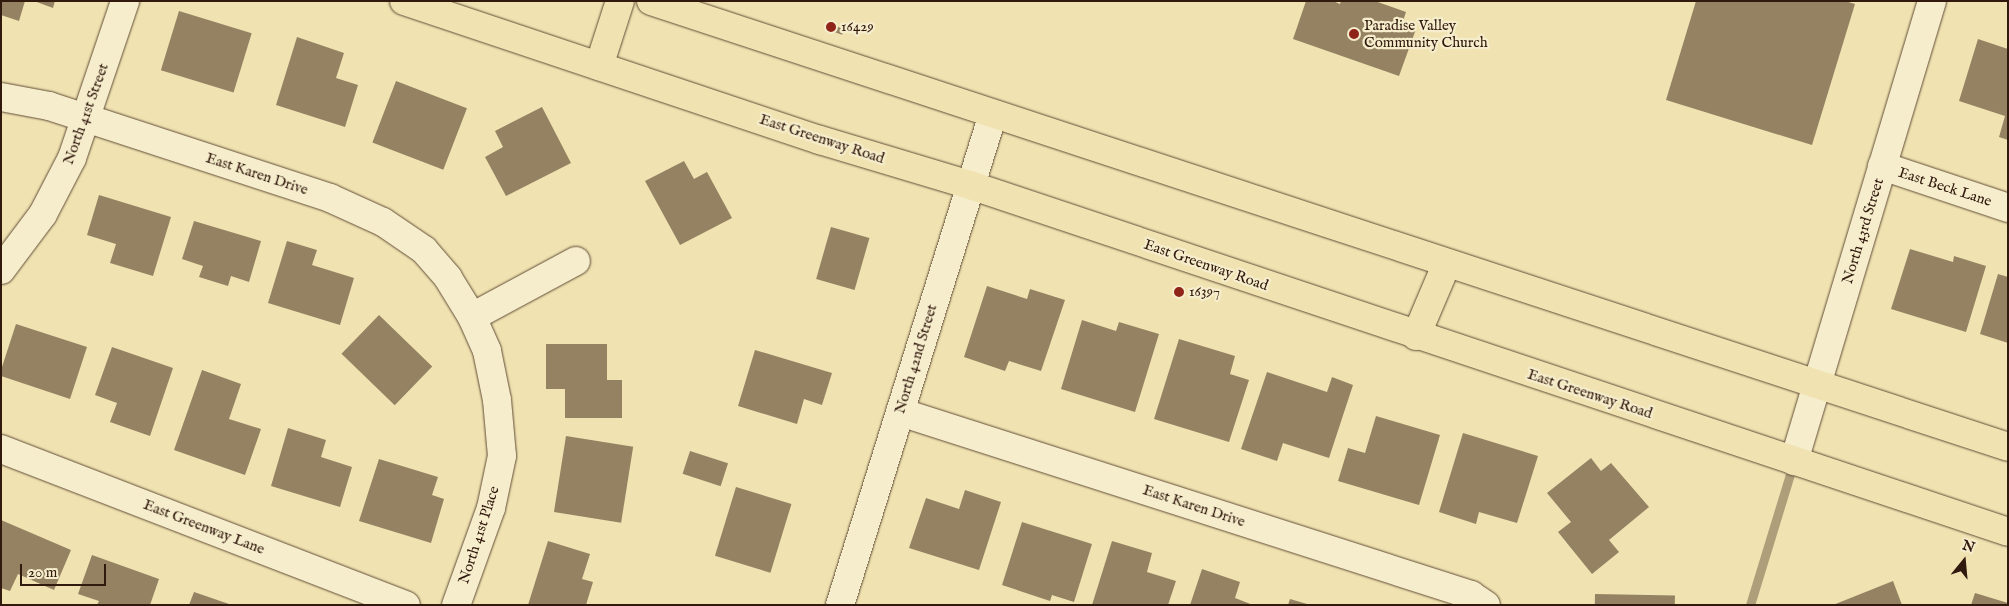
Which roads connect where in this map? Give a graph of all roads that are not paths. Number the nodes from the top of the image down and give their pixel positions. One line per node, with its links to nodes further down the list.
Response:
1 (125, 1): 9 (street, North 41st Street)
2 (404, 1): 6 (main road, East Greenway Road)
3 (620, 1): 6 (main road)
4 (651, 1): 8 (main road)
5 (1932, 1): 10 (street, North 43rd Street)
6 (599, 66): 11 (main road, East Greenway Road)
7 (1, 97): 9 (street, East Karen Drive)
8 (993, 114): 11 (street, North 42nd Street); 14 (main road)
9 (86, 118): 15 (street, North 41st Street); 16 (street, East Karen Drive)
10 (1882, 166): 12 (street, East Beck Lane); 18 (street, North 43rd Street)
11 (970, 185): 17 (main road, East Greenway Road); 19 (street, North 42nd Street)
12 (2008, 208)
13 (576, 261): 16 (street)
14 (1447, 262): 17 (main road); 18 (main road)
15 (1, 270)
16 (472, 317): 25 (street, North 41st Place)
17 (1416, 336): 22 (main road, East Greenway Road)
18 (1817, 384): 20 (main road); 22 (street, North 43rd Street)
19 (900, 412): 26 (street, North 42nd Street); 27 (street, East Karen Drive)
20 (2008, 446)
21 (1, 448): 24 (street, East Greenway Lane)
22 (1794, 461): 23 (main road, East Greenway Road)
23 (2008, 532)
24 (406, 605)
25 (456, 605)
26 (840, 605)
27 (1486, 605)

